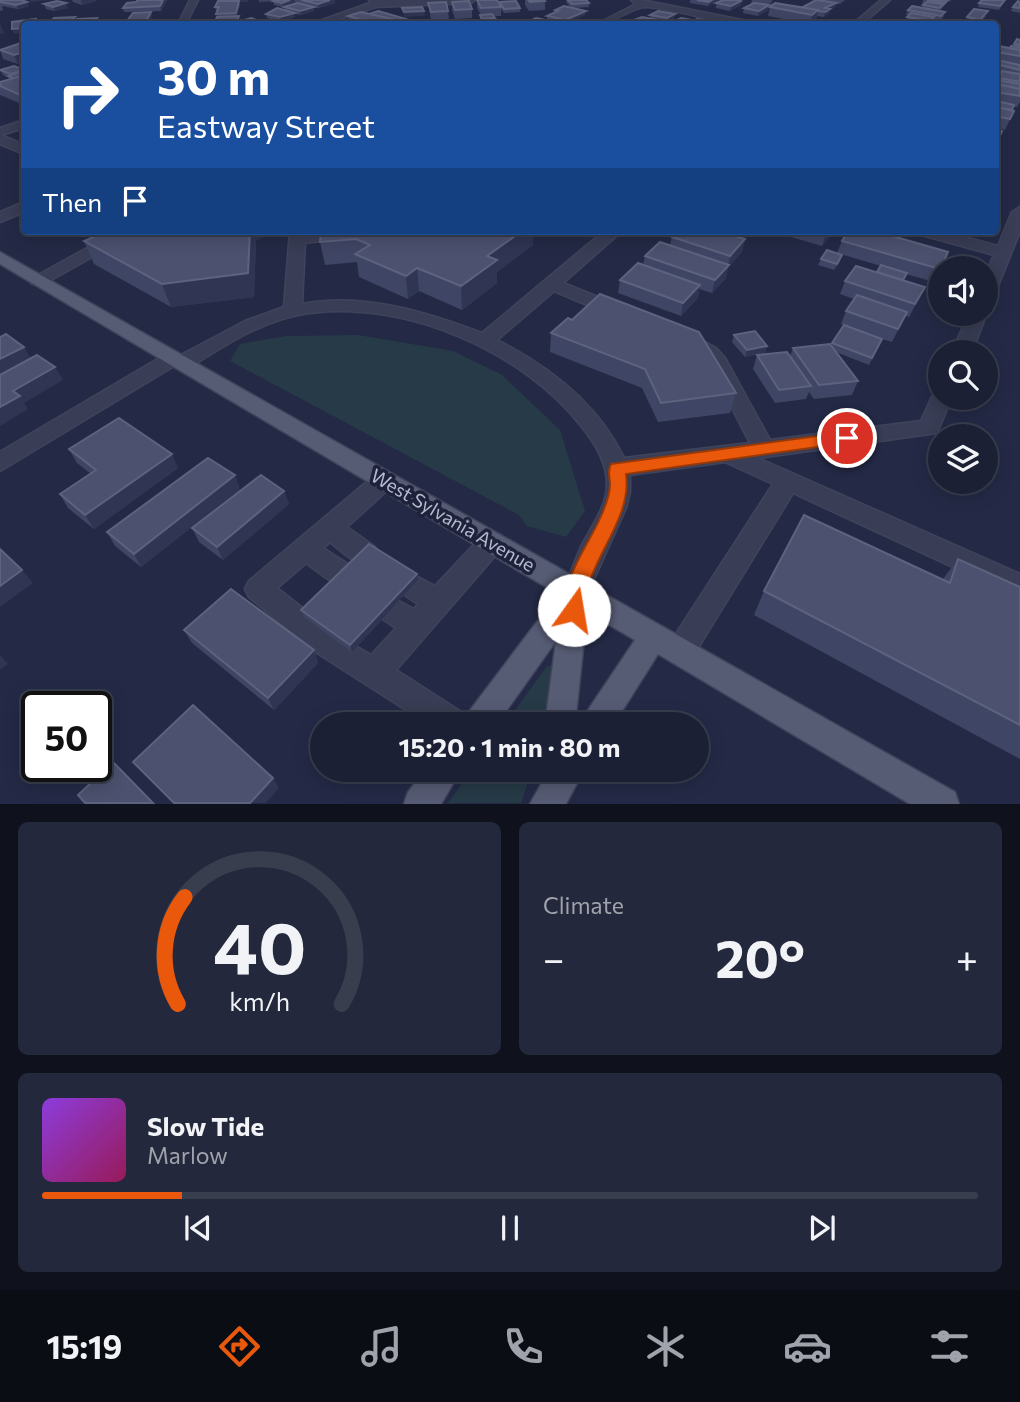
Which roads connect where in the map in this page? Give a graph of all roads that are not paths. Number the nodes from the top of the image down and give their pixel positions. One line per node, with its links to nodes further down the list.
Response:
1 (194, 0): 8 (street)
2 (388, 0): 6 (street)
3 (471, 0): 5 (street)
4 (886, 0): 12 (street)
5 (433, 1): 6 (street)
6 (374, 2): 9 (street)
7 (639, 2): 10 (street); 11 (street)
8 (184, 21)
9 (324, 21)
10 (605, 21)
11 (741, 21)
12 (861, 21)
13 (21, 125): 14 (street)
14 (0, 132)
15 (0, 139): 16 (street)
16 (21, 149)
17 (21, 208): 19 (street)
18 (1020, 212): 24 (street)
19 (0, 217)
20 (122, 235): 27 (street)
21 (298, 235): 29 (street)
22 (608, 235): 28 (street)
23 (938, 235): 24 (street)
24 (1003, 253): 26 (street)
25 (0, 257): 27 (main road, West Sylvania Avenue)
26 (998, 265)
27 (38, 280): 33 (main road, West Sylvania Avenue)
28 (551, 284): 30 (street); 32 (street)
29 (293, 311): 32 (street); 33 (street)
30 (633, 317)
31 (670, 332): 35 (street)
32 (483, 342): 38 (street)
33 (178, 360): 37 (street); 39 (main road, West Sylvania Avenue)
34 (937, 410): 35 (street)
35 (764, 449): 36 (street)
36 (727, 454): 38 (street); 40 (street)
37 (0, 463)
38 (617, 468): 48 (street)
39 (384, 480): 41 (street); 42 (main road, West Sylvania Avenue)
40 (788, 481): 47 (street); 53 (street)
41 (328, 527): 43 (street); 44 (street)
42 (492, 542): 48 (main road, West Sylvania Avenue); 49 (street)
43 (305, 549): 45 (street); 54 (street)
44 (366, 555)
45 (345, 576)
46 (412, 586): 49 (street)
47 (1020, 586)
48 (576, 591): 52 (main road, West Sylvania Avenue); 56 (main road); 57 (main road)
49 (437, 602): 51 (street)
50 (391, 609): 51 (street)
51 (415, 626): 54 (street)
52 (653, 637): 53 (main road, West Sylvania Avenue); 58 (main road)
53 (681, 652): 65 (main road, West Sylvania Avenue)
54 (374, 673): 55 (street)
55 (436, 712)
56 (488, 712)
57 (561, 712)
58 (605, 712)
59 (436, 782): 62 (main road)
60 (547, 782): 63 (main road)
61 (560, 782): 64 (main road)
62 (420, 803)
63 (539, 803)
64 (546, 803)
65 (943, 803)

